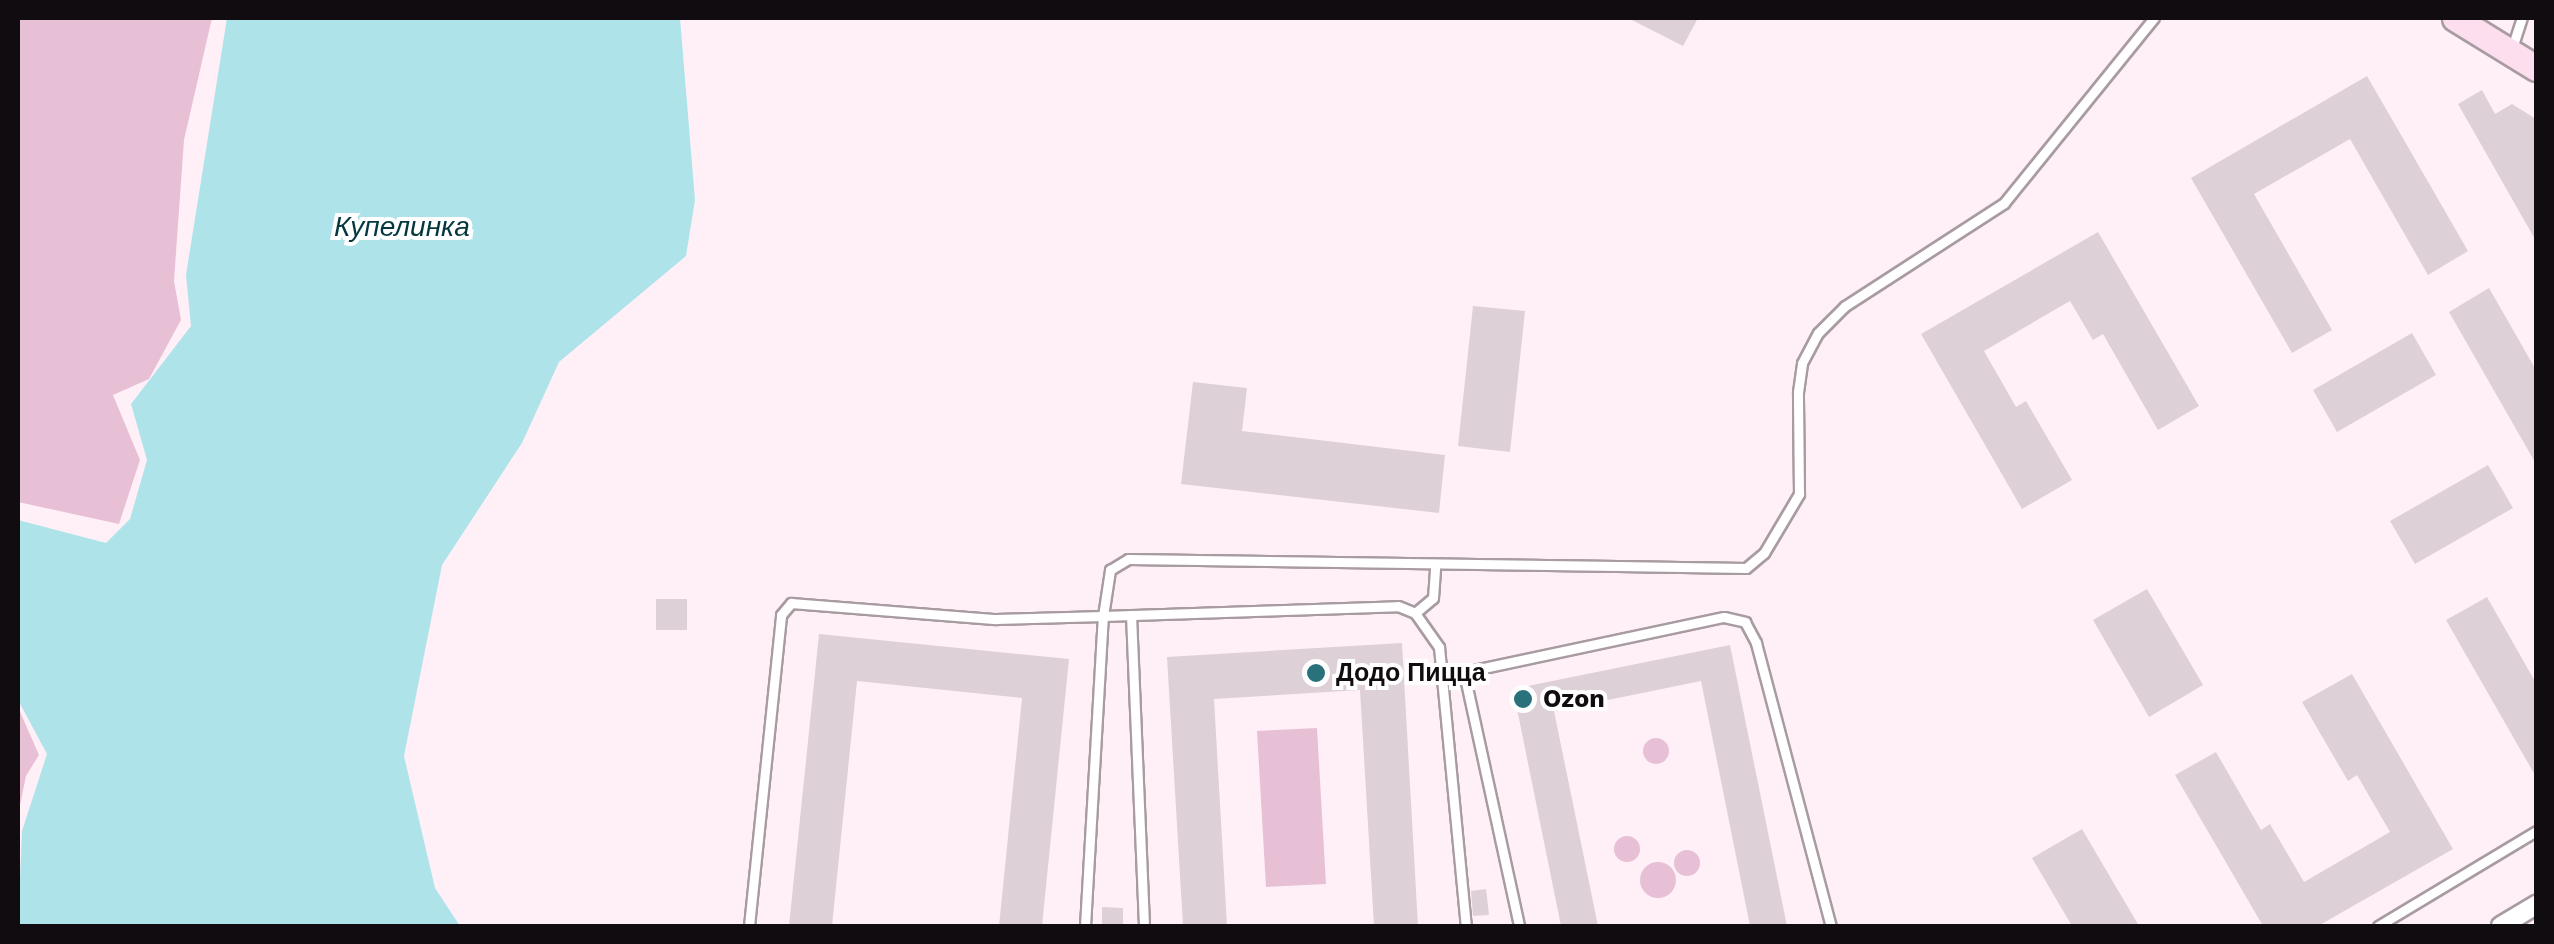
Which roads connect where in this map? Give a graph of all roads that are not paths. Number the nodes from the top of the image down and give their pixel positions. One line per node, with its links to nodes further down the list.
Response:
1 (2154, 18): 6 (lane)
2 (2455, 18): 4 (street)
3 (2522, 18): 4 (lane)
4 (2511, 51): 5 (street)
5 (2536, 68)
6 (1435, 568): 7 (lane); 9 (lane)
7 (1415, 613): 8 (lane); 11 (lane)
8 (1131, 614): 9 (lane); 16 (lane)
9 (1103, 616): 14 (lane); 15 (lane)
10 (1464, 672): 11 (lane); 18 (lane); 19 (lane)
11 (1441, 678): 17 (lane)
12 (2536, 831): 20 (lane)
13 (2534, 911): 21 (street)
14 (750, 926)
15 (1084, 926)
16 (1144, 926)
17 (1466, 926)
18 (1519, 926)
19 (1831, 926)
20 (2378, 926)
21 (2501, 926)

